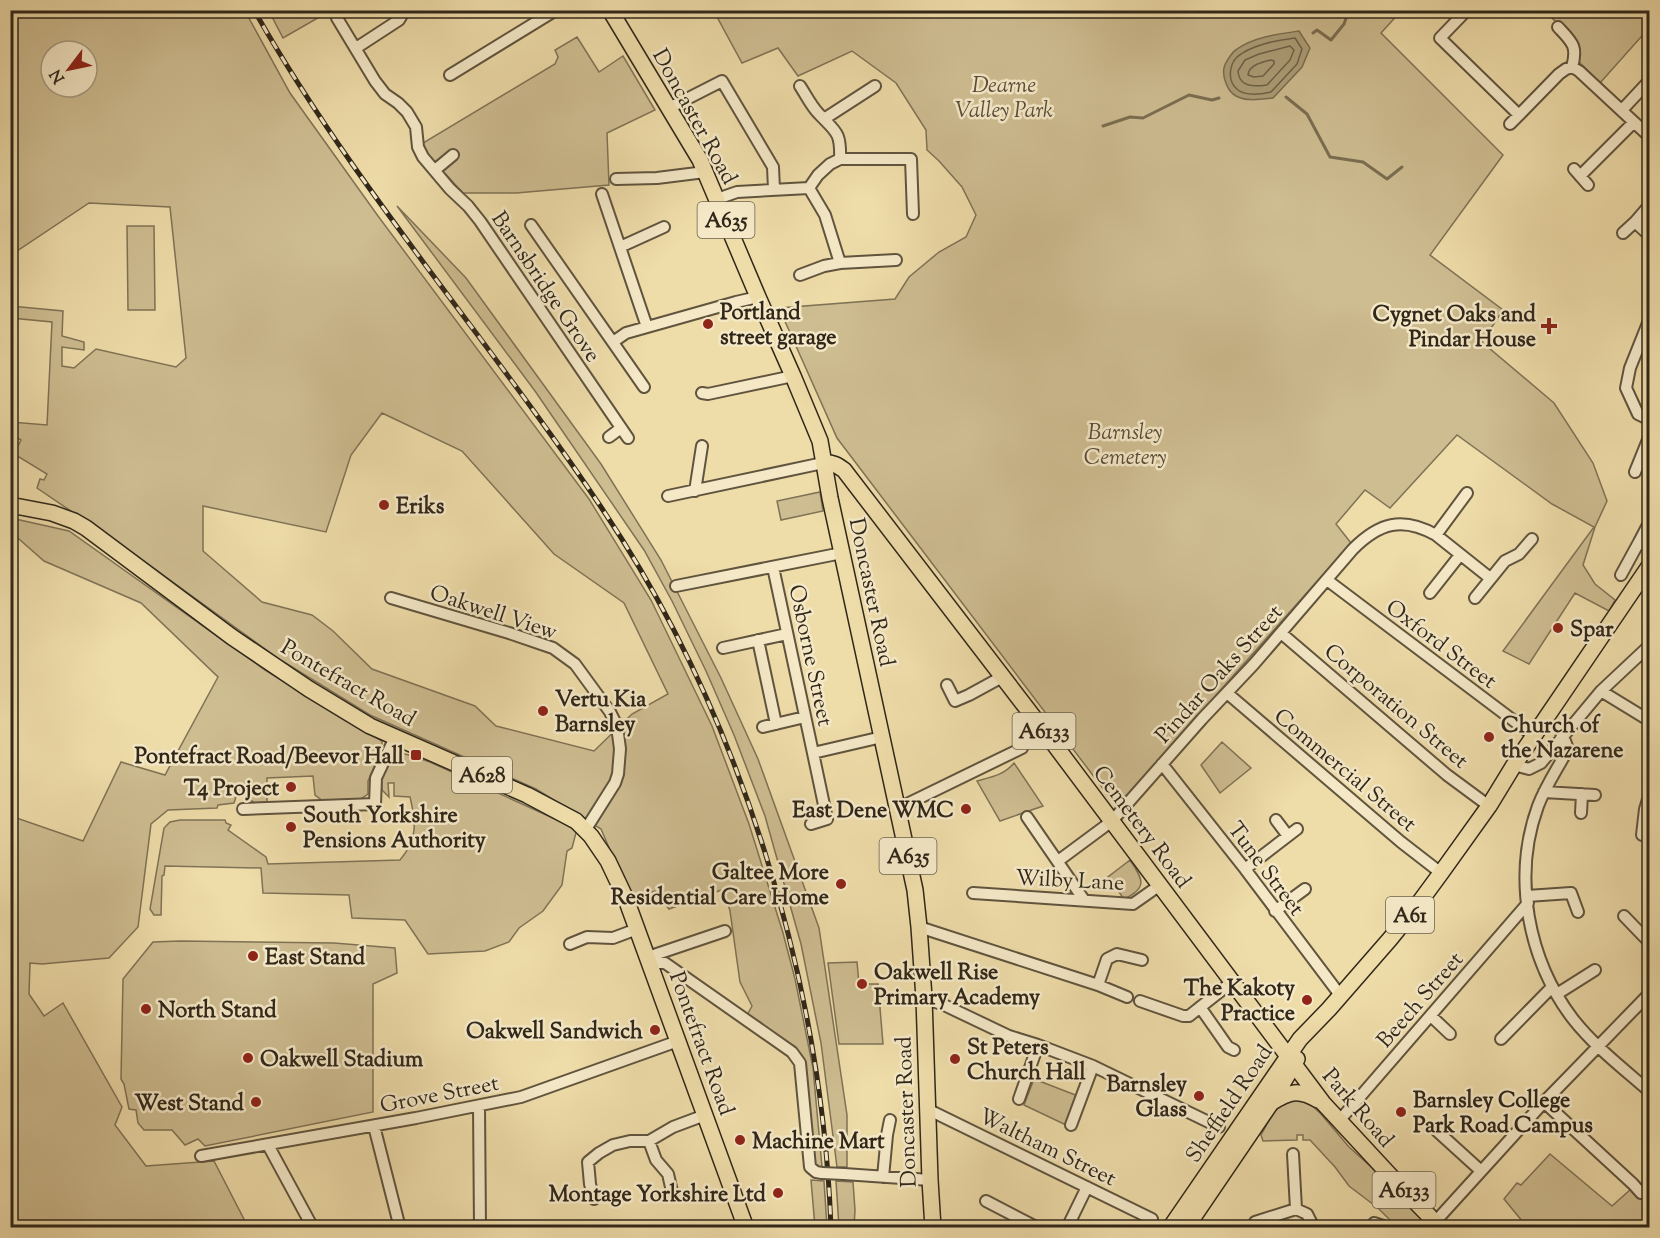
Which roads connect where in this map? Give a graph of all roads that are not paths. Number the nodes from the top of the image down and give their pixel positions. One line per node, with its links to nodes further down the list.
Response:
1 (405, 10): 7 (street)
2 (556, 10): 9 (street)
3 (610, 10): 13 (highway, Doncaster Road / A635)
4 (1467, 10): 15 (street)
5 (337, 18): 7 (street, Barnsbridge Grove)
6 (1558, 27): 8 (street)
7 (356, 48): 22 (street, Barnsbridge Grove)
8 (1572, 67): 14 (street); 15 (street)
9 (450, 75)
10 (1650, 80): 14 (street)
11 (800, 86): 16 (street)
12 (875, 86): 16 (street)
13 (669, 108): 23 (highway, Doncaster Road / A635); 27 (street)
14 (1622, 110): 17 (street)
15 (1519, 115): 18 (street)
16 (824, 119): 21 (street)
17 (1634, 122): 19 (street); 24 (street)
18 (1510, 124)
19 (1650, 137)
20 (453, 155): 22 (street)
21 (840, 159): 26 (street); 31 (street)
22 (435, 170): 50 (street, Barnsbridge Grove)
23 (705, 172): 25 (street); 29 (highway, Doncaster Road / A635)
24 (1581, 177)
25 (616, 179)
26 (809, 188): 27 (street); 39 (street)
27 (774, 189): 29 (street)
28 (602, 194): 37 (street)
29 (717, 199): 41 (highway, Doncaster Road / A635)
30 (1647, 208): 32 (street)
31 (913, 214)
32 (1635, 222): 35 (street); 36 (street)
33 (531, 225): 44 (street)
34 (664, 227): 37 (street)
35 (1623, 233)
36 (1650, 236)
37 (620, 247): 43 (street)
38 (896, 260): 39 (street)
39 (840, 263): 40 (street)
40 (800, 275)
41 (758, 297): 43 (street); 45 (highway, Doncaster Road / A635)
42 (1650, 318): 48 (street)
43 (647, 327): 44 (street)
44 (613, 342): 46 (street)
45 (793, 376): 47 (street); 51 (highway, Doncaster Road / A635)
46 (644, 387)
47 (702, 393)
48 (1650, 420)
49 (1650, 435): 54 (street)
50 (609, 437)
51 (820, 441): 53 (highway, Doncaster Road / A635); 55 (highway, A6133)
52 (702, 446): 56 (street)
53 (823, 463): 55 (highway); 56 (street); 57 (highway, Doncaster Road / A635)
54 (1635, 472)
55 (849, 476): 57 (highway); 81 (highway, Cemetery Road / A6133)
56 (695, 491): 59 (street)
57 (829, 492): 65 (highway, Doncaster Road / A635)
58 (1467, 493): 62 (street)
59 (668, 496)
60 (10, 505): 90 (highway, Pontefract Road / A628)
61 (1650, 521): 64 (street)
62 (1436, 535): 66 (street, Pindar Oaks Street); 71 (street, Pindar Oaks Street)
63 (1532, 538): 70 (street)
64 (1644, 544): 69 (street)
65 (842, 553): 68 (street); 91 (highway, Doncaster Road / A635)
66 (1460, 555): 70 (street, Pindar Oaks Street); 73 (street)
67 (1650, 565): 89 (highway, Sheffield Road / A61)
68 (773, 567): 72 (street); 77 (street, Osborne Street)
69 (1621, 575)
70 (1490, 578): 75 (street)
71 (1327, 580): 76 (street, Pindar Oaks Street); 89 (street, Oxford Street)
72 (676, 586)
73 (1430, 593)
74 (391, 597): 109 (street, Oakwell View)
75 (1475, 598)
76 (1281, 633): 84 (street, Pindar Oaks Street); 101 (street, Corporation Street)
77 (787, 634): 78 (street); 85 (street, Osborne Street)
78 (758, 640): 80 (street); 87 (street)
79 (1650, 645): 83 (street)
80 (723, 648)
81 (1002, 677): 82 (street); 107 (highway, Cemetery Road / A6133)
82 (947, 685)
83 (1600, 691): 86 (street); 92 (street)
84 (1227, 693): 95 (street, Pindar Oaks Street); 113 (street, Commercial Street)
85 (806, 717): 87 (street); 94 (street, Osborne Street)
86 (1650, 721)
87 (776, 724): 88 (street)
88 (763, 727)
89 (1534, 736): 96 (highway, Sheffield Road / A61)
90 (395, 737): 103 (street); 109 (highway, Pontefract Road / A628)
91 (882, 737): 94 (street, Osborne Street); 102 (highway, Doncaster Road / A635)
92 (1561, 738): 96 (street); 97 (street)
93 (1022, 748): 102 (street)
94 (813, 753): 108 (street)
95 (1162, 764): 107 (street, Pindar Oaks Street); 112 (street, Tune Street)
96 (1514, 765): 101 (highway, Sheffield Road / A61)
97 (1544, 792): 99 (street); 118 (street)
98 (1650, 793): 110 (street)
99 (1582, 794): 100 (street); 104 (street)
100 (1595, 795)
101 (1489, 806): 113 (highway, Sheffield Road / A61)
102 (897, 807): 122 (highway, Doncaster Road / A635)
103 (243, 809)
104 (1581, 813)
105 (1027, 816): 111 (street)
106 (1276, 820): 112 (street)
107 (1112, 822): 111 (street, Pindar Oaks Street); 114 (highway, Cemetery Road / A6133)
108 (810, 824)
109 (586, 829): 123 (highway, Pontefract Road / A628)
110 (1642, 835)
111 (1058, 861): 117 (street)
112 (1245, 869): 119 (street, Tune Street)
113 (1441, 873): 134 (highway, Sheffield Road / A61)
114 (1160, 885): 117 (street, Wilby Lane); 130 (highway, Cemetery Road / A6133)
115 (1305, 889): 119 (street)
116 (974, 892): 117 (street, Wilby Lane)
117 (1084, 900)
118 (1527, 900): 120 (street); 132 (street); 139 (street, Beech Street)
119 (1275, 911): 134 (street, Tune Street)
120 (1578, 912)
121 (1624, 916): 125 (street)
122 (919, 927): 131 (street); 136 (highway, Doncaster Road / A635)
123 (637, 929): 126 (street); 128 (highway, Pontefract Road / A628)
124 (725, 931): 128 (street)
125 (1650, 943)
126 (570, 944)
127 (1142, 960): 131 (street)
128 (649, 961): 142 (highway, Pontefract Road / A628); 167 (street, bridge)
129 (1595, 970): 132 (street)
130 (1232, 982): 138 (street); 146 (highway, Cemetery Road / A6133)
131 (1098, 985): 135 (street)
132 (1555, 991): 141 (street); 144 (street)
133 (1650, 993): 144 (street)
134 (1340, 995): 146 (highway, Sheffield Road / A61)
135 (1127, 997)
136 (924, 998): 143 (street); 154 (highway, Doncaster Road / A635)
137 (1140, 1001): 138 (street)
138 (1200, 1007): 145 (street)
139 (1431, 1016): 140 (street); 157 (street, Beech Street)
140 (1450, 1034)
141 (1501, 1039)
142 (678, 1041): 153 (street, Grove Street); 155 (highway, Pontefract Road / A628)
143 (1038, 1045): 147 (street); 149 (street)
144 (1598, 1046): 148 (street); 150 (street)
145 (1234, 1050)
146 (1290, 1061): 151 (highway, Sheffield Road / A61); 152 (highway, Park Road / A6133); 185 (highway, Sheffield Road / A61)
147 (1093, 1066): 158 (street); 160 (street)
148 (1650, 1092)
149 (1019, 1099)
150 (1544, 1102): 166 (street); 170 (street)
151 (1272, 1103): 152 (highway, A6133); 186 (highway, Sheffield Road / A61)
152 (1323, 1103): 157 (highway, Park Road / A6133)
153 (479, 1106): 159 (street, Grove Street); 180 (street)
154 (927, 1109): 168 (highway, Doncaster Road / A635); 169 (street, Waltham Street)
155 (705, 1115): 162 (street); 181 (highway, Pontefract Road / A628)
156 (890, 1120): 167 (street)
157 (1339, 1121): 177 (highway, Park Road / A6133)
158 (1071, 1125)
159 (375, 1126): 163 (street, Grove Street); 179 (street)
160 (1219, 1127)
161 (1437, 1131): 166 (street)
162 (649, 1141): 171 (street); 172 (street)
163 (268, 1145): 165 (street, Grove Street); 178 (street)
164 (1293, 1154): 174 (street)
165 (201, 1156)
166 (1481, 1171): 177 (street)
167 (883, 1177): 168 (street)
168 (930, 1180): 182 (highway, Doncaster Road / A635)
169 (1087, 1187): 175 (street, Waltham Street); 184 (street)
170 (1641, 1193)
171 (673, 1196)
172 (594, 1199)
173 (986, 1201): 183 (street)
174 (1296, 1209): 176 (street); 187 (street)
175 (1152, 1218)
176 (1255, 1222)
177 (1438, 1225)
178 (312, 1227)
179 (400, 1227)
180 (480, 1227)
181 (746, 1227)
182 (933, 1227)
183 (1038, 1227)
184 (1067, 1227)
185 (1170, 1227)
186 (1186, 1227)
187 (1314, 1227)
188 (1371, 1227): 189 (street)
189 (1386, 1227)

